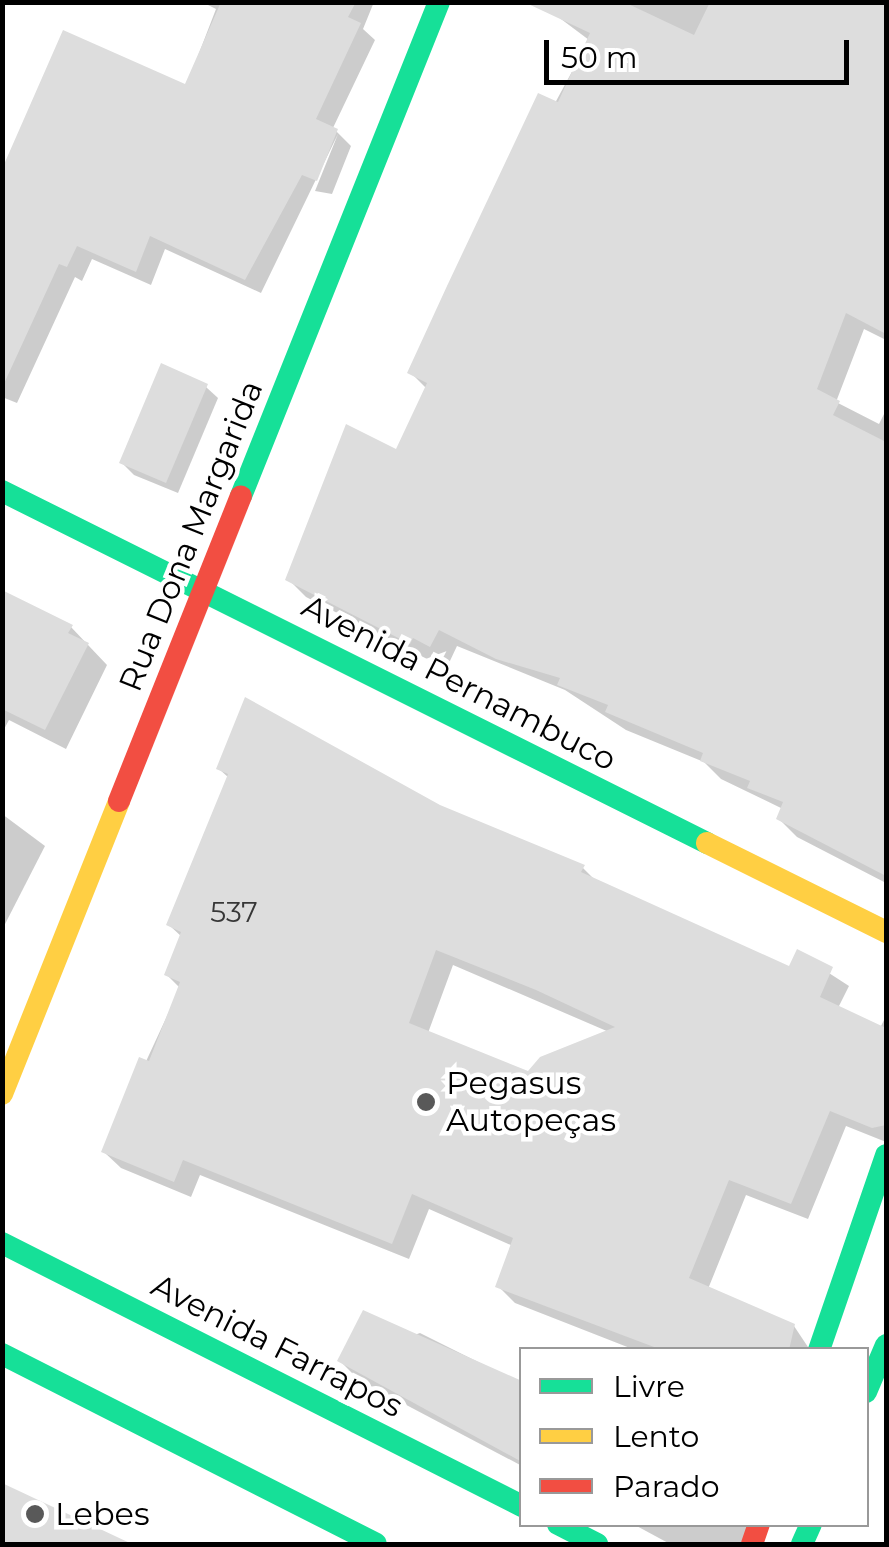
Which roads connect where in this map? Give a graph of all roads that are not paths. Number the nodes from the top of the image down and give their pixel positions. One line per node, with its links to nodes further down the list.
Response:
1 (439, 2): 3 (main road, Rua Dona Margarida)
2 (2, 492): 3 (main road, Avenida Pernambuco)
3 (204, 592): 4 (main road, Avenida Pernambuco); 5 (main road, Rua Dona Margarida)
4 (886, 932)
5 (2, 1094)
6 (886, 1156): 9 (main road)
7 (2, 1244): 12 (main road, Avenida Farrapos)
8 (886, 1345): 11 (main road)
9 (820, 1347)
10 (2, 1354): 14 (main road)
11 (869, 1385)
12 (519, 1504)
13 (564, 1527): 15 (main road)
14 (376, 1544)
15 (597, 1544)

